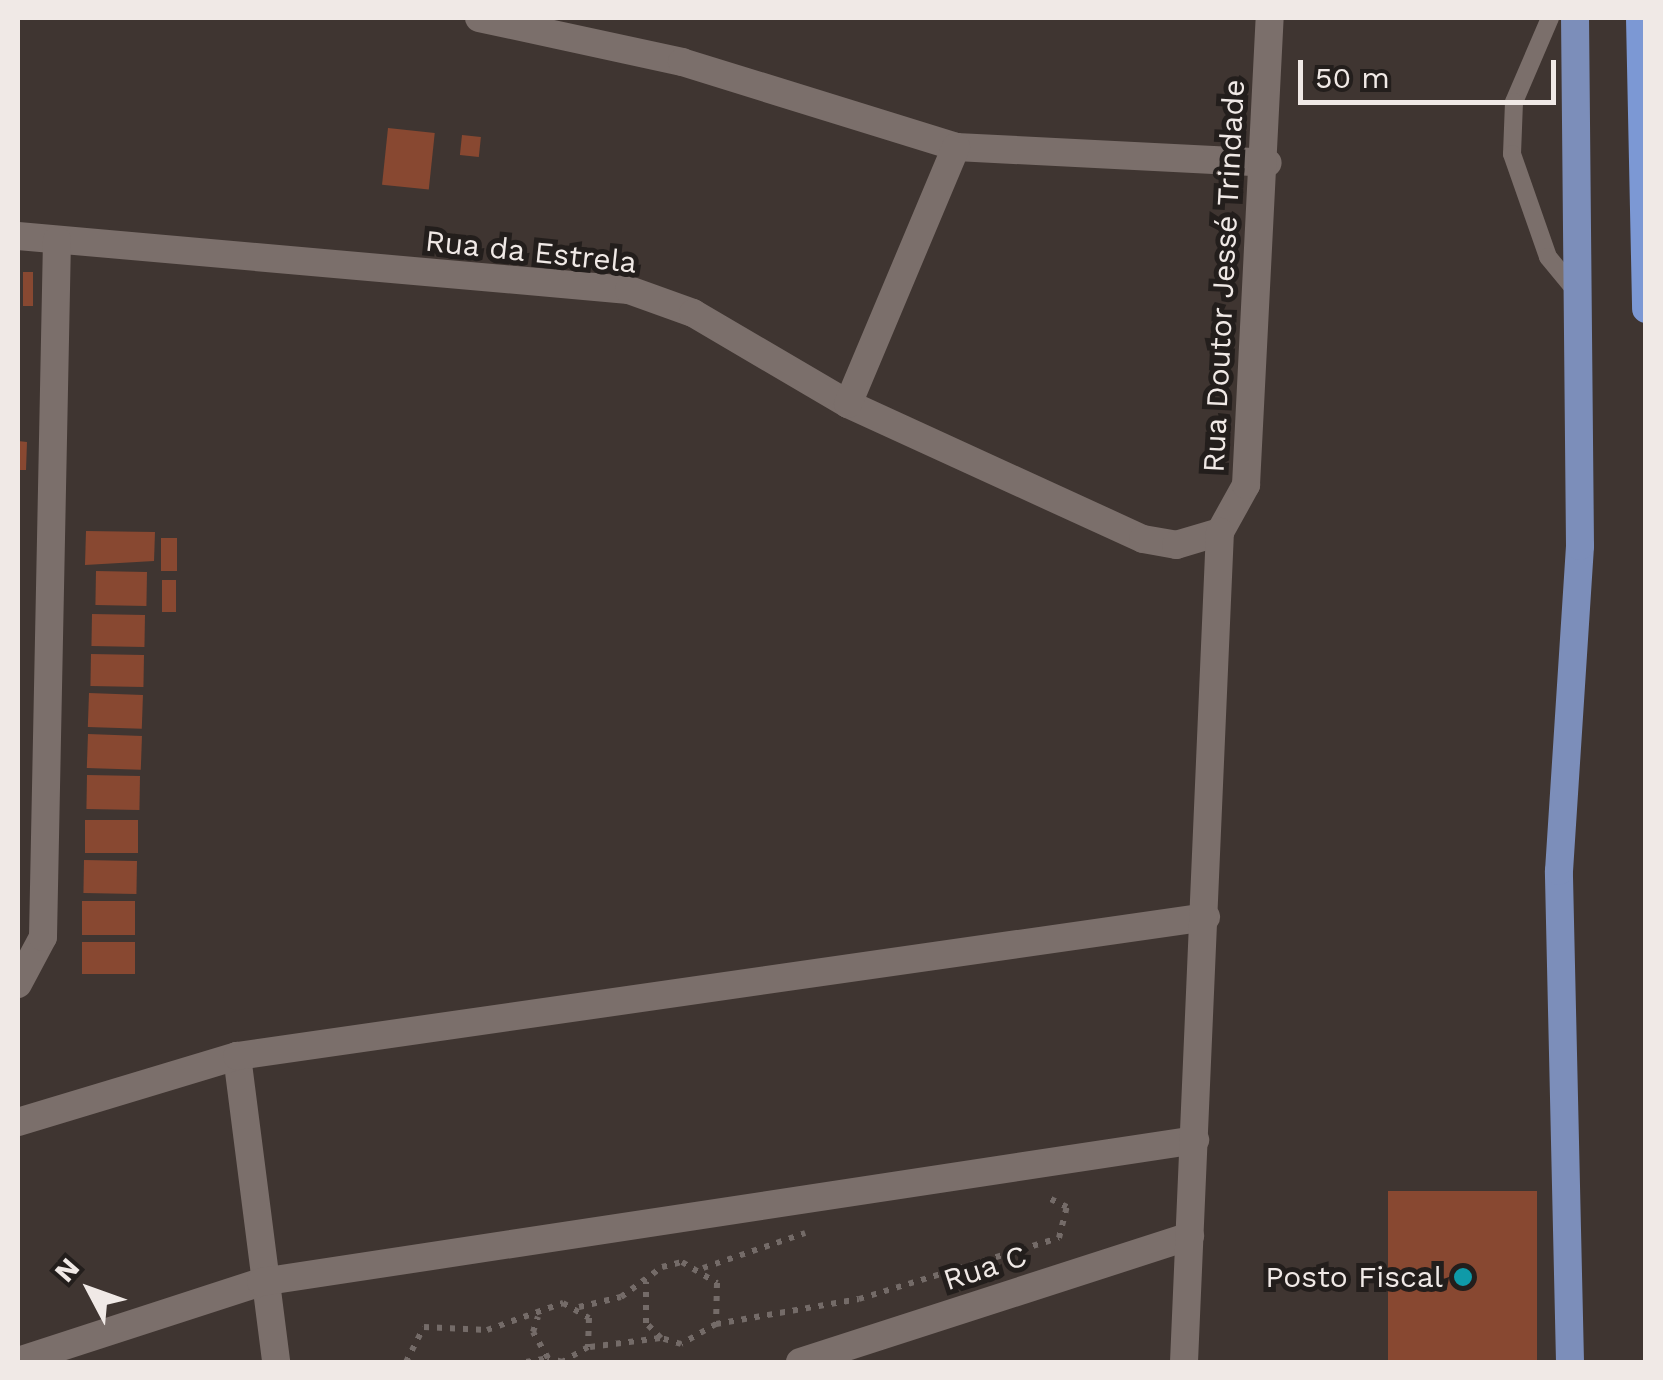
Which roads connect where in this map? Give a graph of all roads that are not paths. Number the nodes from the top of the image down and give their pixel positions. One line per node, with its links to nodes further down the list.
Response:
1 (480, 18): 6 (street)
2 (1270, 18): 7 (street, Rua Doutor Jessé Trindade)
3 (1550, 18): 10 (lane)
4 (1575, 18): 10 (main road)
5 (1640, 18): 11 (highway)
6 (956, 147): 7 (street); 12 (street)
7 (1268, 162): 13 (street, Rua Doutor Jessé Trindade)
8 (18, 236): 9 (street, Rua da Estrela)
9 (57, 240): 12 (street, Rua da Estrela); 15 (street)
10 (1581, 297): 25 (main road)
11 (1646, 309)
12 (848, 404): 13 (street, Rua da Estrela)
13 (1220, 532): 14 (street)
14 (1206, 917): 16 (street); 18 (street)
15 (24, 978)
16 (238, 1056): 17 (street); 20 (street)
17 (18, 1122)
18 (1195, 1140): 19 (street); 20 (street)
19 (1190, 1236): 23 (street, Rua C); 24 (street)
20 (261, 1282): 21 (street); 22 (street)
21 (18, 1360)
22 (276, 1362)
23 (800, 1362)
24 (1184, 1362)
25 (1570, 1362)

